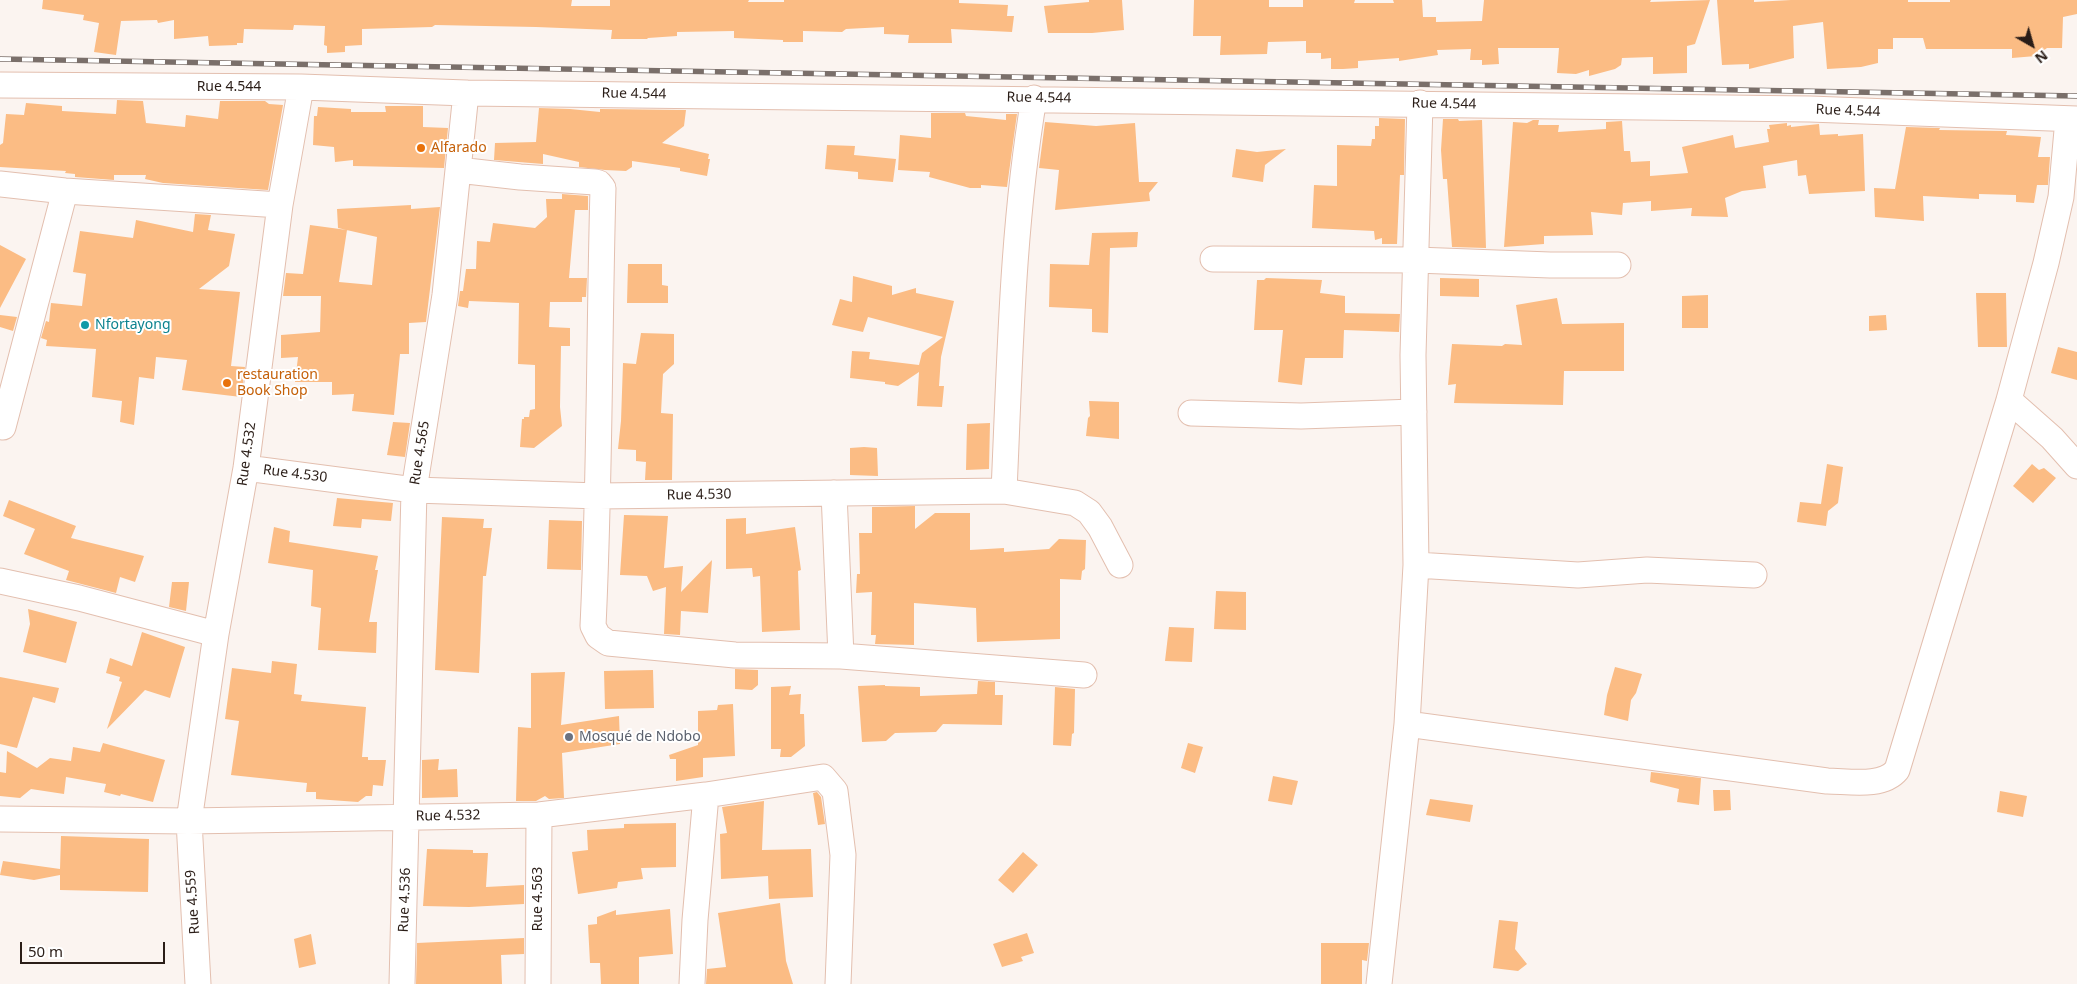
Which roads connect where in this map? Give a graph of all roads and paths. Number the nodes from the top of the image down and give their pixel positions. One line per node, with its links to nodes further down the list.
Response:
1 (0, 85): 2 (street, Rue 4.544)
2 (301, 87): 3 (street, Rue 4.544); 10 (street, Rue 4.532)
3 (466, 93): 4 (street, Rue 4.544); 7 (street, Rue 4.565)
4 (1034, 98): 5 (street, Rue 4.544); 21 (street)
5 (1420, 103): 6 (street, Rue 4.544); 12 (street)
6 (2072, 119): 14 (street)
7 (458, 170): 20 (street, Rue 4.565); 23 (street)
8 (0, 184): 9 (street)
9 (65, 191): 10 (street); 17 (street)
10 (280, 205): 19 (street, Rue 4.532)
11 (1213, 259): 12 (street)
12 (1416, 260): 13 (street); 16 (street)
13 (1618, 265)
14 (2009, 400): 18 (street); 31 (street)
15 (1191, 412): 16 (street)
16 (1414, 412): 25 (street)
17 (3, 427)
18 (2077, 466)
19 (246, 468): 20 (street, Rue 4.530); 28 (street, Rue 4.532)
20 (414, 490): 23 (street, Rue 4.530); 34 (street, Rue 4.565)
21 (1004, 491): 22 (street, Rue 4.530); 24 (street, Rue 4.530)
22 (834, 493): 23 (street, Rue 4.530); 29 (street)
23 (599, 496): 29 (street)
24 (1120, 565)
25 (1416, 565): 26 (street); 31 (street)
26 (1754, 575)
27 (0, 581): 28 (street)
28 (216, 634): 36 (street, Rue 4.532)
29 (841, 656): 30 (street)
30 (1084, 675)
31 (1407, 724): 42 (street)
32 (706, 795): 33 (street, Rue 4.532); 40 (street); 41 (street, Rue 4.532)
33 (539, 815): 34 (street, Rue 4.532); 39 (street, Rue 4.563)
34 (407, 817): 36 (street, Rue 4.532); 38 (street, Rue 4.536)
35 (0, 818): 36 (street, Rue 4.532)
36 (189, 821): 37 (street, Rue 4.559)
37 (198, 984)
38 (402, 984)
39 (538, 984)
40 (692, 984)
41 (838, 984)
42 (1379, 984)

